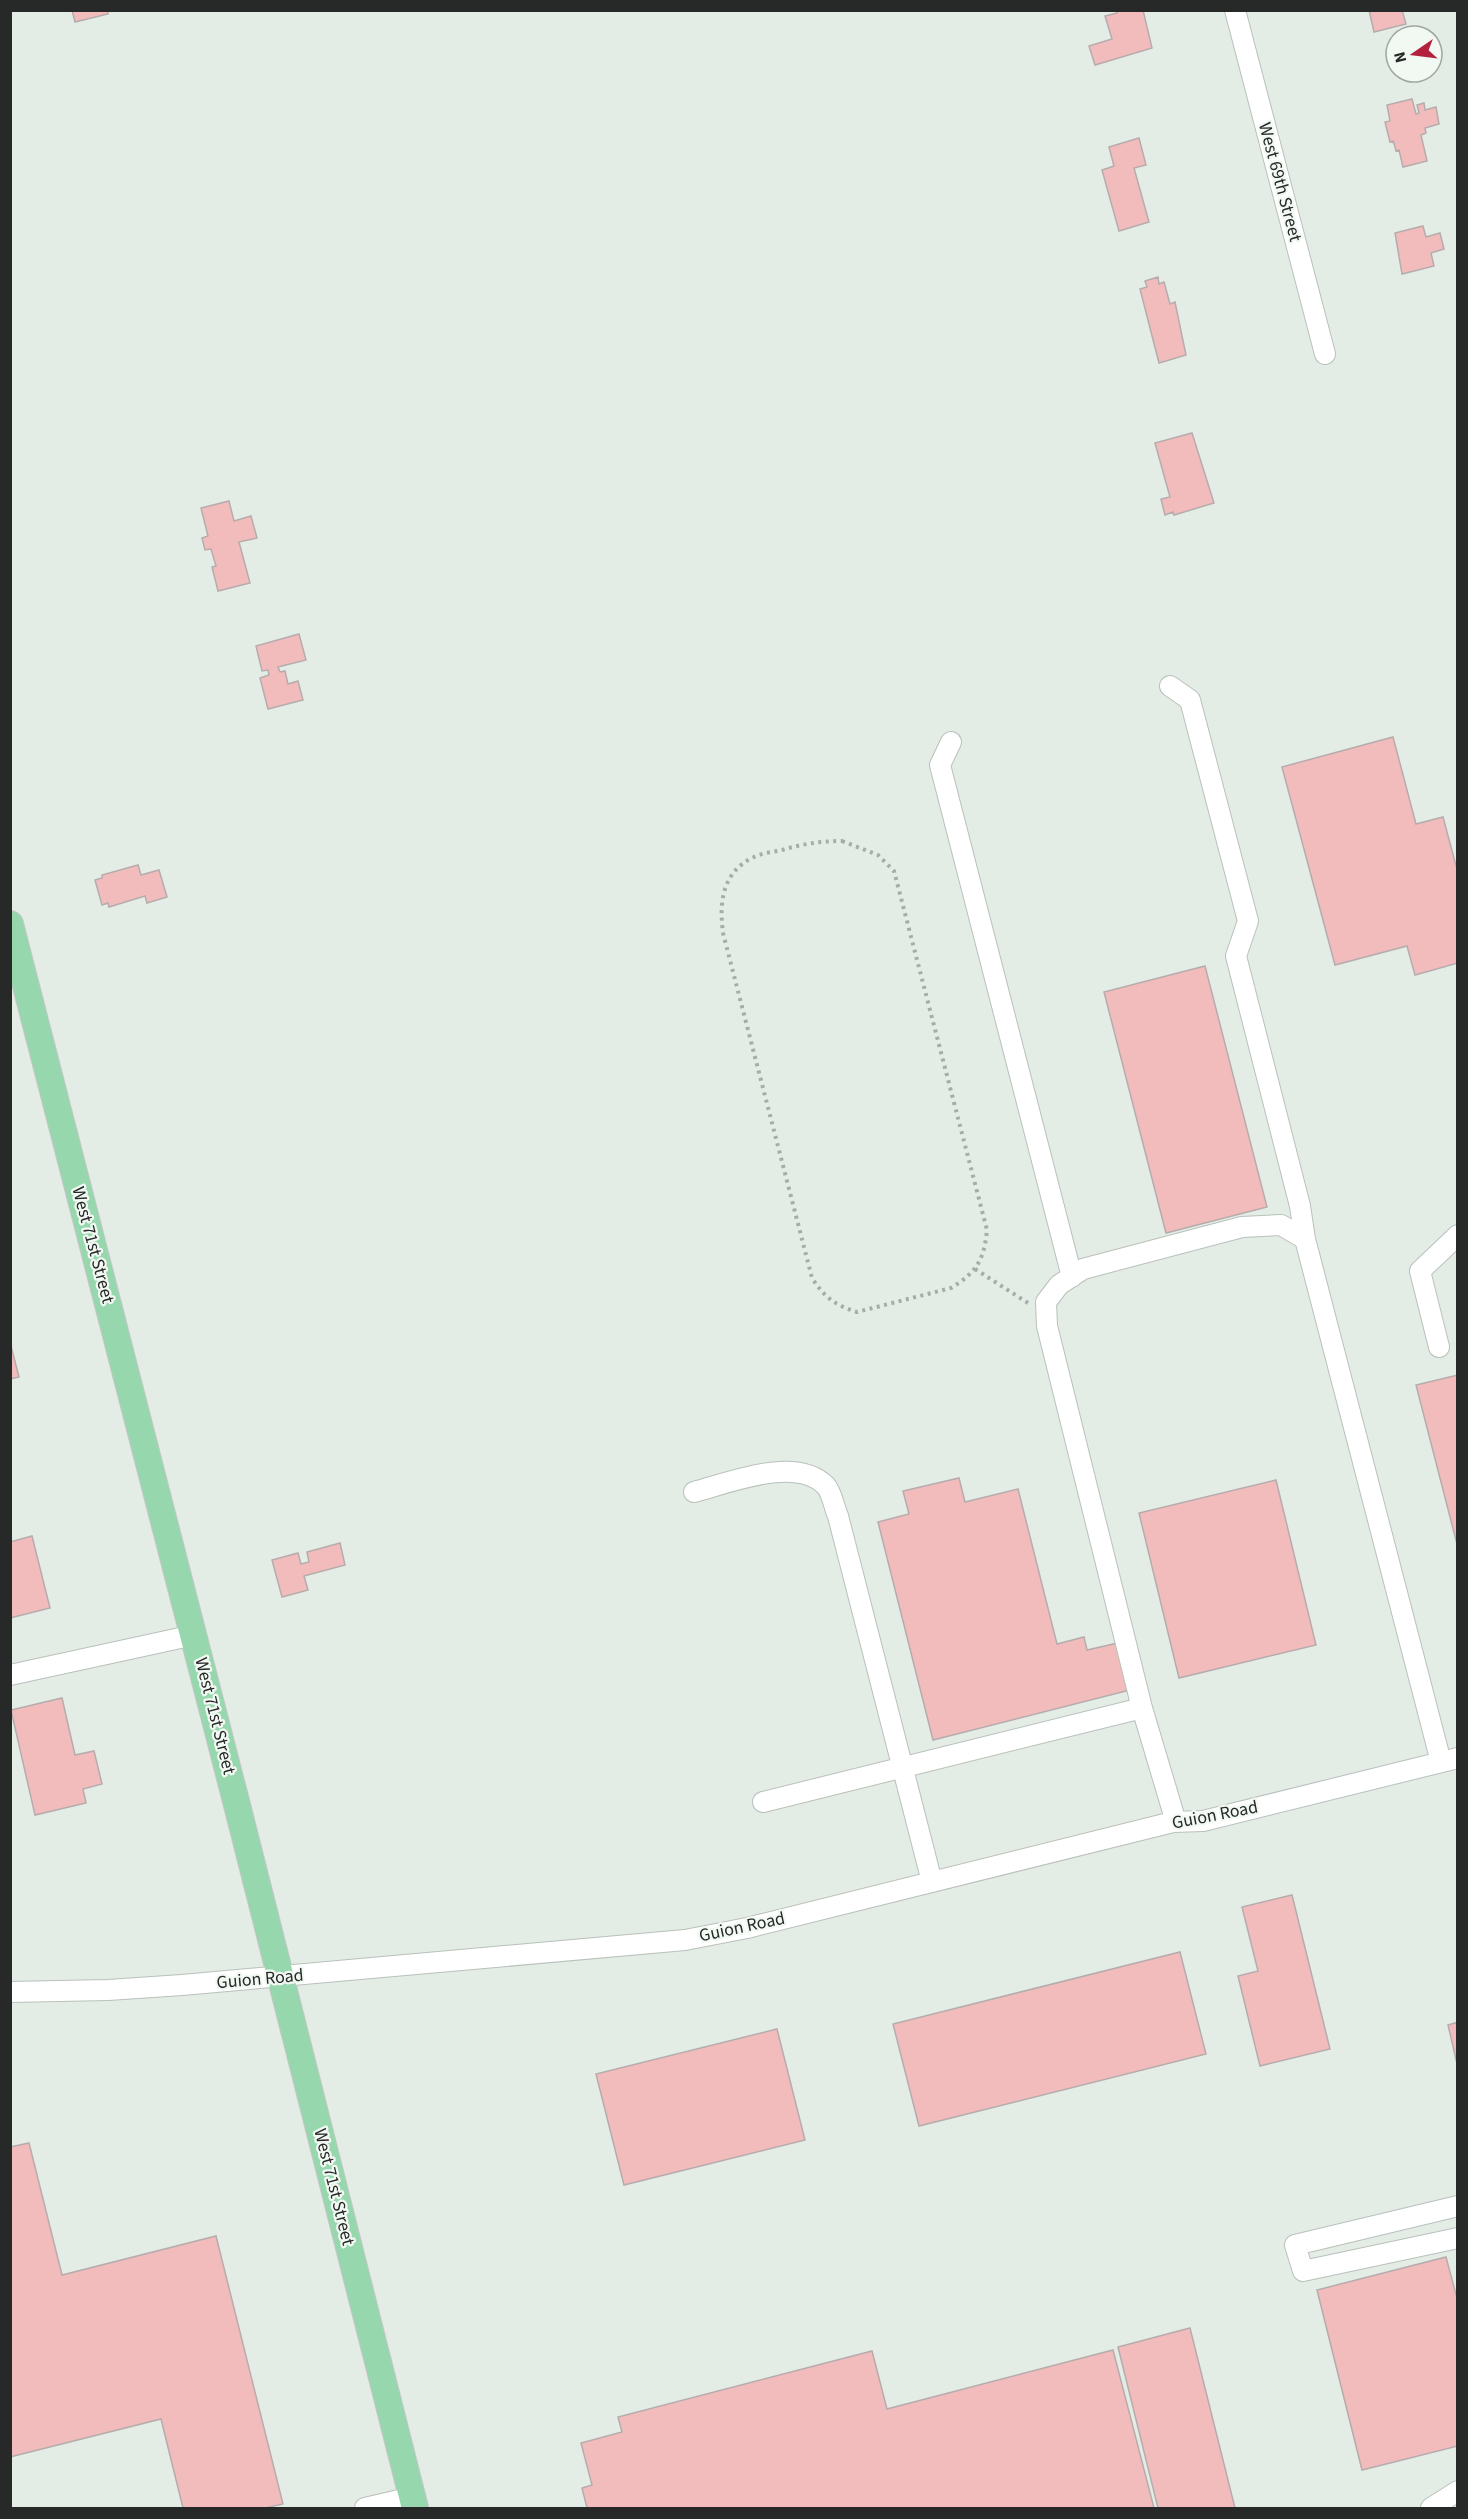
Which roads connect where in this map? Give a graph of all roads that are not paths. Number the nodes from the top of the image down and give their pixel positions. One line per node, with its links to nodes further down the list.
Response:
1 (1235, 10): 2 (street, West 69th Street)
2 (1325, 354)
3 (1170, 686): 8 (street)
4 (951, 742): 9 (street)
5 (10, 924): 6 (main road, West 71st Street)
6 (15, 959): 12 (main road, West 71st Street)
7 (1458, 1235): 10 (street)
8 (1305, 1239): 9 (street); 15 (street)
9 (1072, 1277): 14 (street)
10 (1439, 1347)
11 (694, 1492): 16 (street)
12 (194, 1635): 13 (street); 20 (main road, West 71st Street)
13 (10, 1675)
14 (1142, 1708): 16 (street); 18 (street)
15 (1449, 1760): 18 (street, Guion Road)
16 (902, 1768): 17 (street); 19 (street)
17 (763, 1802)
18 (1176, 1822): 19 (street, Guion Road)
19 (932, 1882): 20 (street, Guion Road)
20 (281, 1977): 21 (street, Guion Road); 25 (main road, West 71st Street)
21 (10, 1992)
22 (1458, 2206): 23 (street)
23 (1458, 2238)
24 (1458, 2491): 27 (street)
25 (413, 2503): 26 (street)
26 (365, 2508)
27 (1431, 2508)

